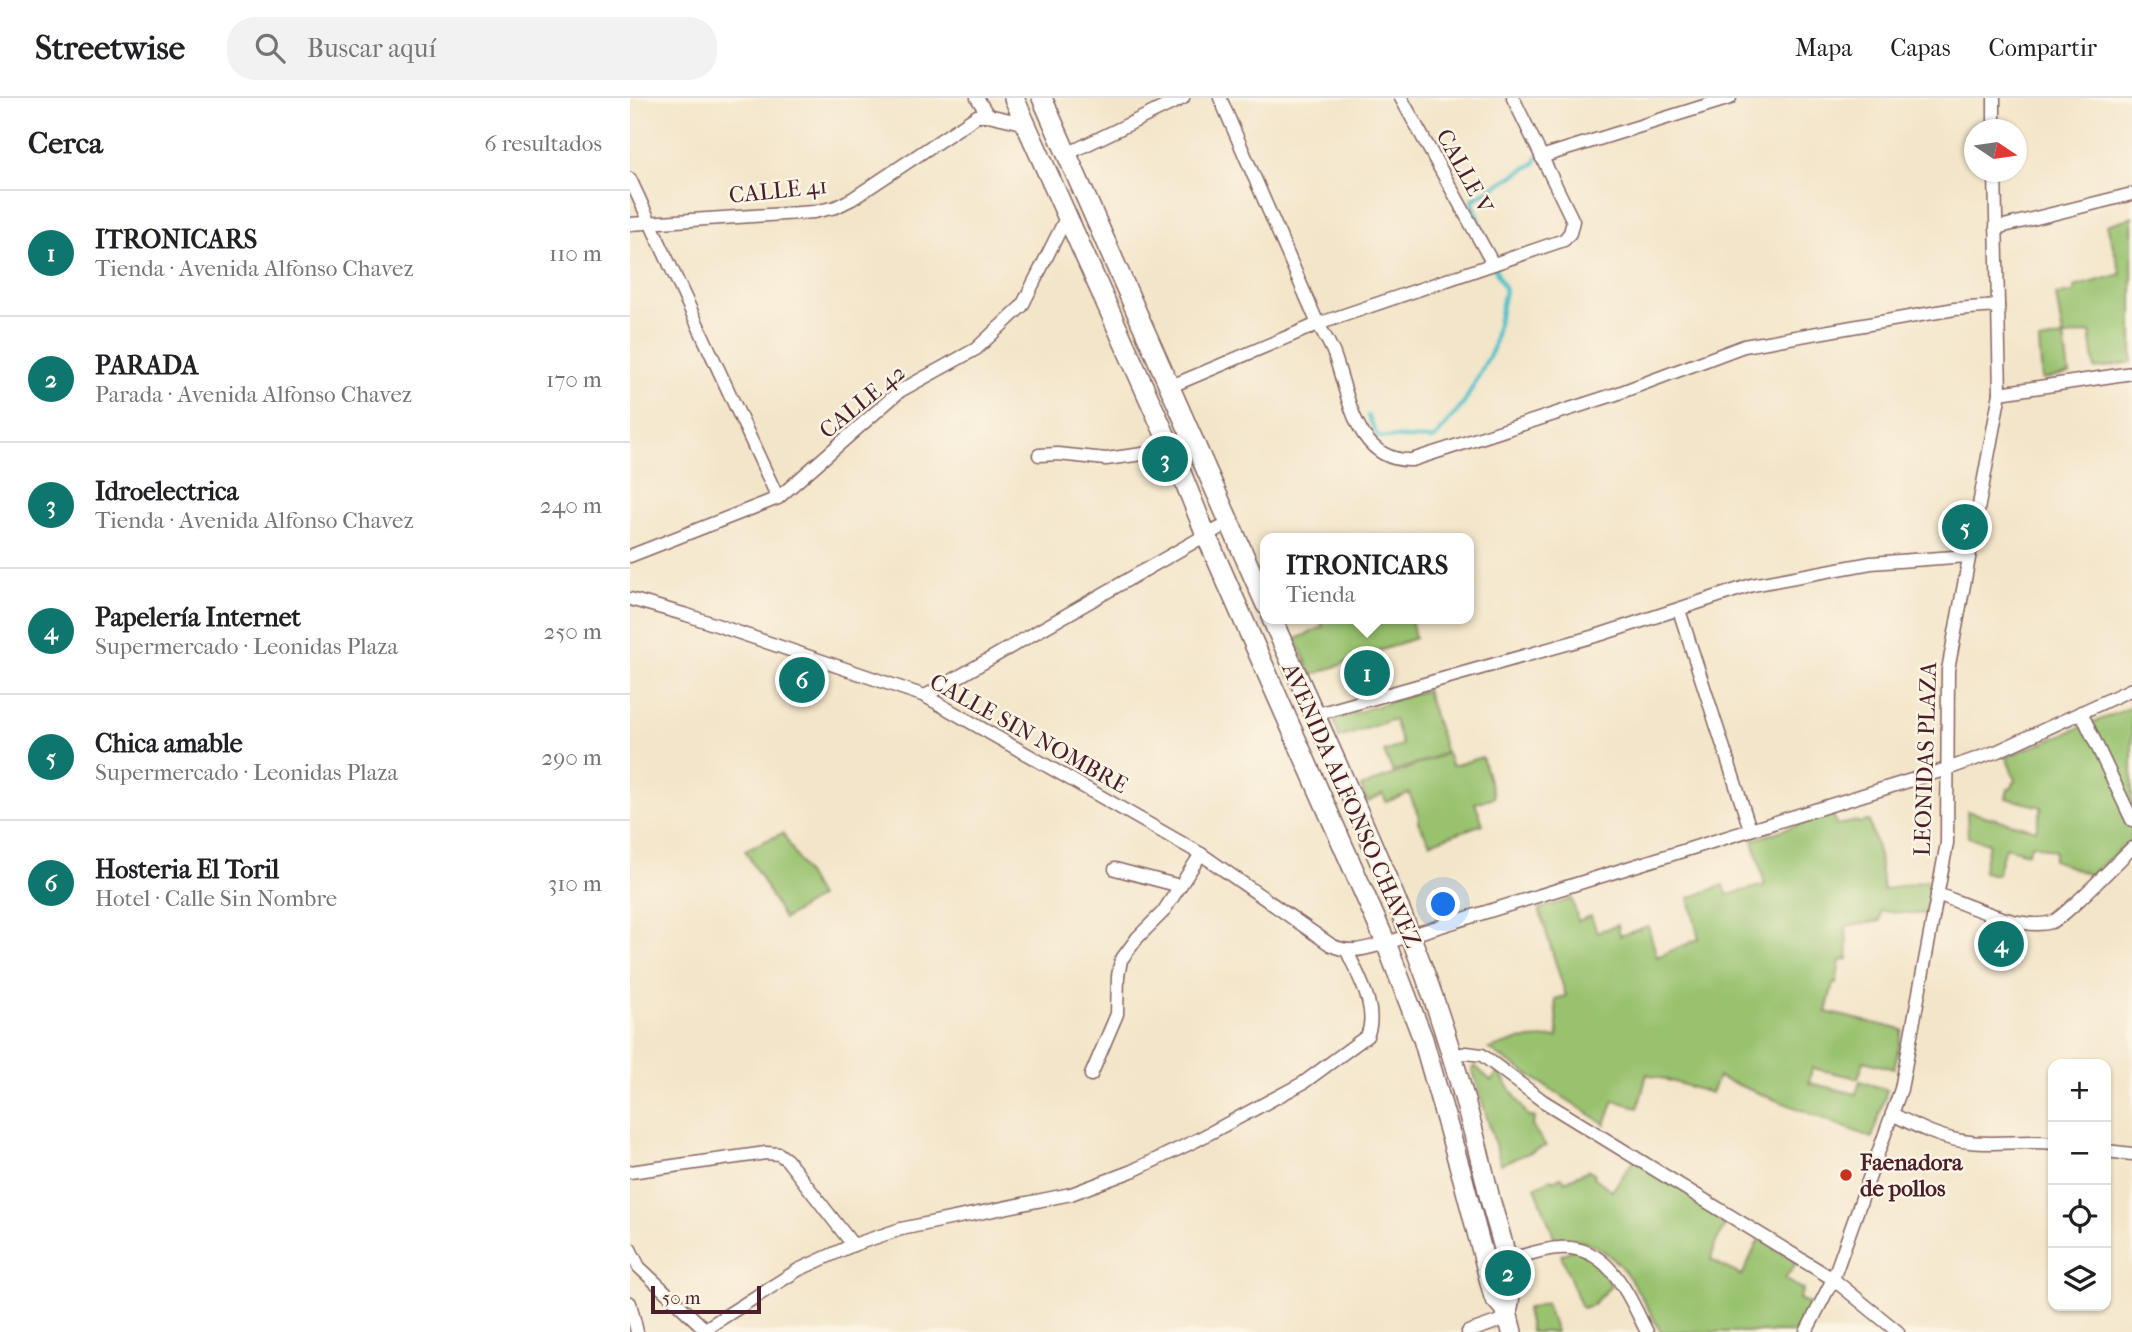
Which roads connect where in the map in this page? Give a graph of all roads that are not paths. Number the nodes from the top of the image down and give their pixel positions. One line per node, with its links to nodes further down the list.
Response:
1 (976, 98): 10 (street)
2 (1014, 98): 12 (main road, AVENIDA ALFONSO CHAVEZ)
3 (1042, 98): 13 (main road)
4 (1183, 98): 13 (street)
5 (1220, 98): 24 (street)
6 (1401, 98): 22 (street, CALLE V)
7 (1513, 98): 14 (street)
8 (1730, 98): 14 (street)
9 (1994, 98): 11 (street)
10 (988, 115): 12 (street); 19 (street, CALLE 41)
11 (1994, 119)
12 (1027, 124): 18 (main road, AVENIDA ALFONSO CHAVEZ)
13 (1067, 154): 26 (main road)
14 (1541, 157): 22 (street)
15 (630, 180): 19 (street)
16 (1995, 182): 21 (street, LEONIDAS PLAZA)
17 (2132, 194): 21 (street)
18 (1067, 216): 28 (main road, AVENIDA ALFONSO CHAVEZ); 30 (street, CALLE 42)
19 (649, 222): 20 (street, CALLE 41); 30 (street)
20 (630, 224)
21 (1996, 228): 23 (street, LEONIDAS PLAZA)
22 (1493, 264): 24 (street)
23 (1998, 306): 24 (street); 27 (street, LEONIDAS PLAZA)
24 (1318, 324): 26 (street)
25 (2132, 373): 27 (street)
26 (1169, 387): 31 (main road)
27 (2000, 393): 34 (street, LEONIDAS PLAZA)
28 (1172, 450): 29 (street); 32 (main road, AVENIDA ALFONSO CHAVEZ)
29 (1039, 455)
30 (778, 498): 33 (street, CALLE 42)
31 (1230, 523): 32 (street); 35 (main road)
32 (1206, 534): 40 (street); 52 (main road, AVENIDA ALFONSO CHAVEZ)
33 (630, 556)
34 (1968, 556): 37 (street); 43 (street, LEONIDAS PLAZA)
35 (1260, 593)
36 (630, 599): 40 (street, CALLE SIN NOMBRE)
37 (1679, 610): 42 (street); 45 (street)
38 (1274, 624): 42 (main road, AVENIDA ALFONSO CHAVEZ)
39 (2132, 689): 41 (street)
40 (925, 696): 47 (street, CALLE SIN NOMBRE)
41 (2081, 712): 43 (street); 44 (street)
42 (1314, 715): 51 (main road, AVENIDA ALFONSO CHAVEZ)
43 (1947, 769): 45 (street); 50 (street, LEONIDAS PLAZA)
44 (2132, 820)
45 (1750, 830): 51 (street)
46 (2132, 848): 50 (street)
47 (1201, 855): 49 (street); 53 (street, CALLE SIN NOMBRE)
48 (1115, 869): 49 (street)
49 (1180, 886): 55 (street)
50 (1937, 894): 56 (street, LEONIDAS PLAZA)
51 (1410, 934): 52 (street); 54 (main road, AVENIDA ALFONSO CHAVEZ)
52 (1387, 943): 53 (street); 66 (main road, AVENIDA ALFONSO CHAVEZ)
53 (1347, 951): 61 (street)
54 (1452, 1056): 63 (main road, AVENIDA ALFONSO CHAVEZ); 64 (street)
55 (1091, 1074)
56 (1892, 1114): 57 (street); 64 (street, LEONIDAS PLAZA)
57 (2048, 1142)
58 (2111, 1152): 59 (street)
59 (2132, 1154)
60 (630, 1172): 61 (street)
61 (853, 1245): 67 (street)
62 (630, 1249): 67 (street)
63 (1506, 1261): 66 (main road, AVENIDA ALFONSO CHAVEZ); 70 (street)
64 (1833, 1279): 71 (street, LEONIDAS PLAZA); 72 (street)
65 (630, 1303): 68 (street)
66 (1509, 1321): 69 (street)
67 (706, 1330)
68 (636, 1332)
69 (1468, 1332)
70 (1647, 1332)
71 (1807, 1332)
72 (1898, 1332)

